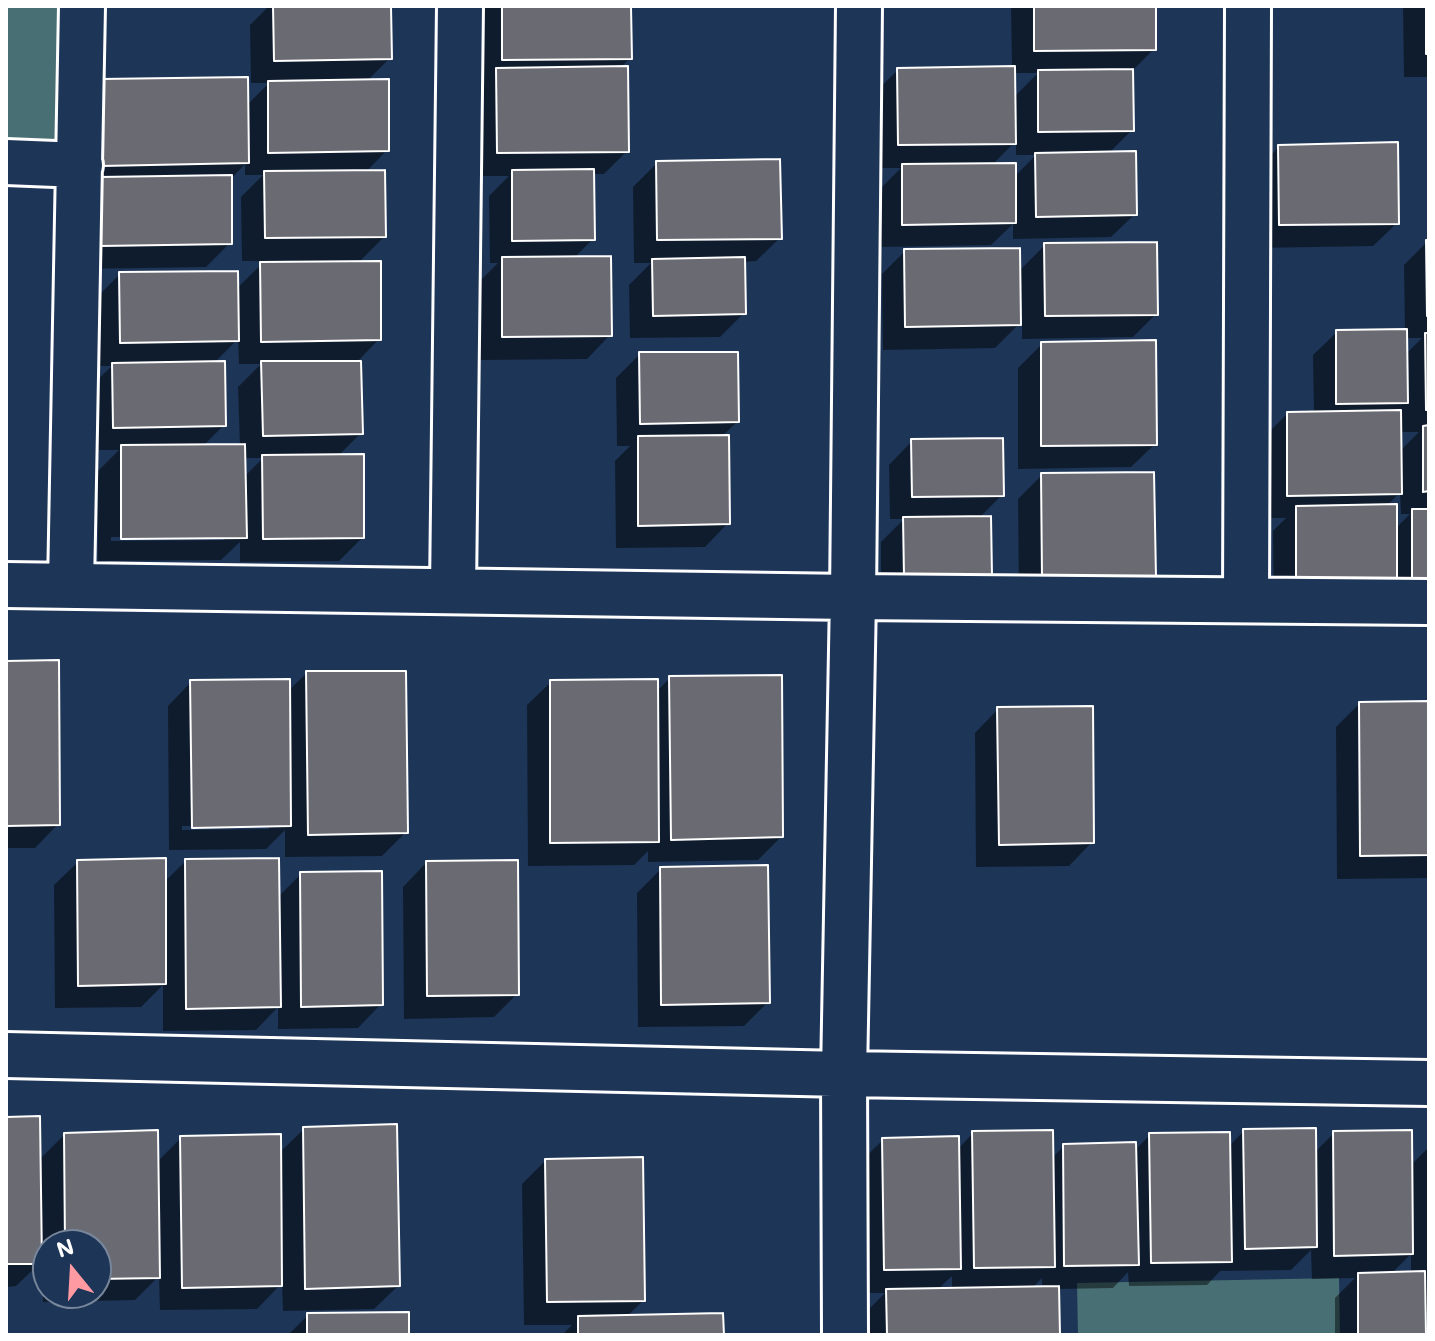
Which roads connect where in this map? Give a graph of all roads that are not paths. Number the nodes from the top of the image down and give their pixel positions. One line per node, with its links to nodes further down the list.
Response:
1 (82, 6): 6 (street)
2 (460, 6): 9 (street)
3 (859, 6): 10 (street)
4 (1248, 6): 11 (street)
5 (6, 162): 6 (street)
6 (80, 165): 8 (street)
7 (6, 585): 8 (street)
8 (71, 586): 9 (street)
9 (453, 590): 10 (street)
10 (853, 597): 11 (street); 14 (street)
11 (1246, 600): 12 (street)
12 (1429, 602)
13 (6, 1055): 14 (street)
14 (844, 1074): 15 (street); 16 (street)
15 (1429, 1083)
16 (845, 1335)

